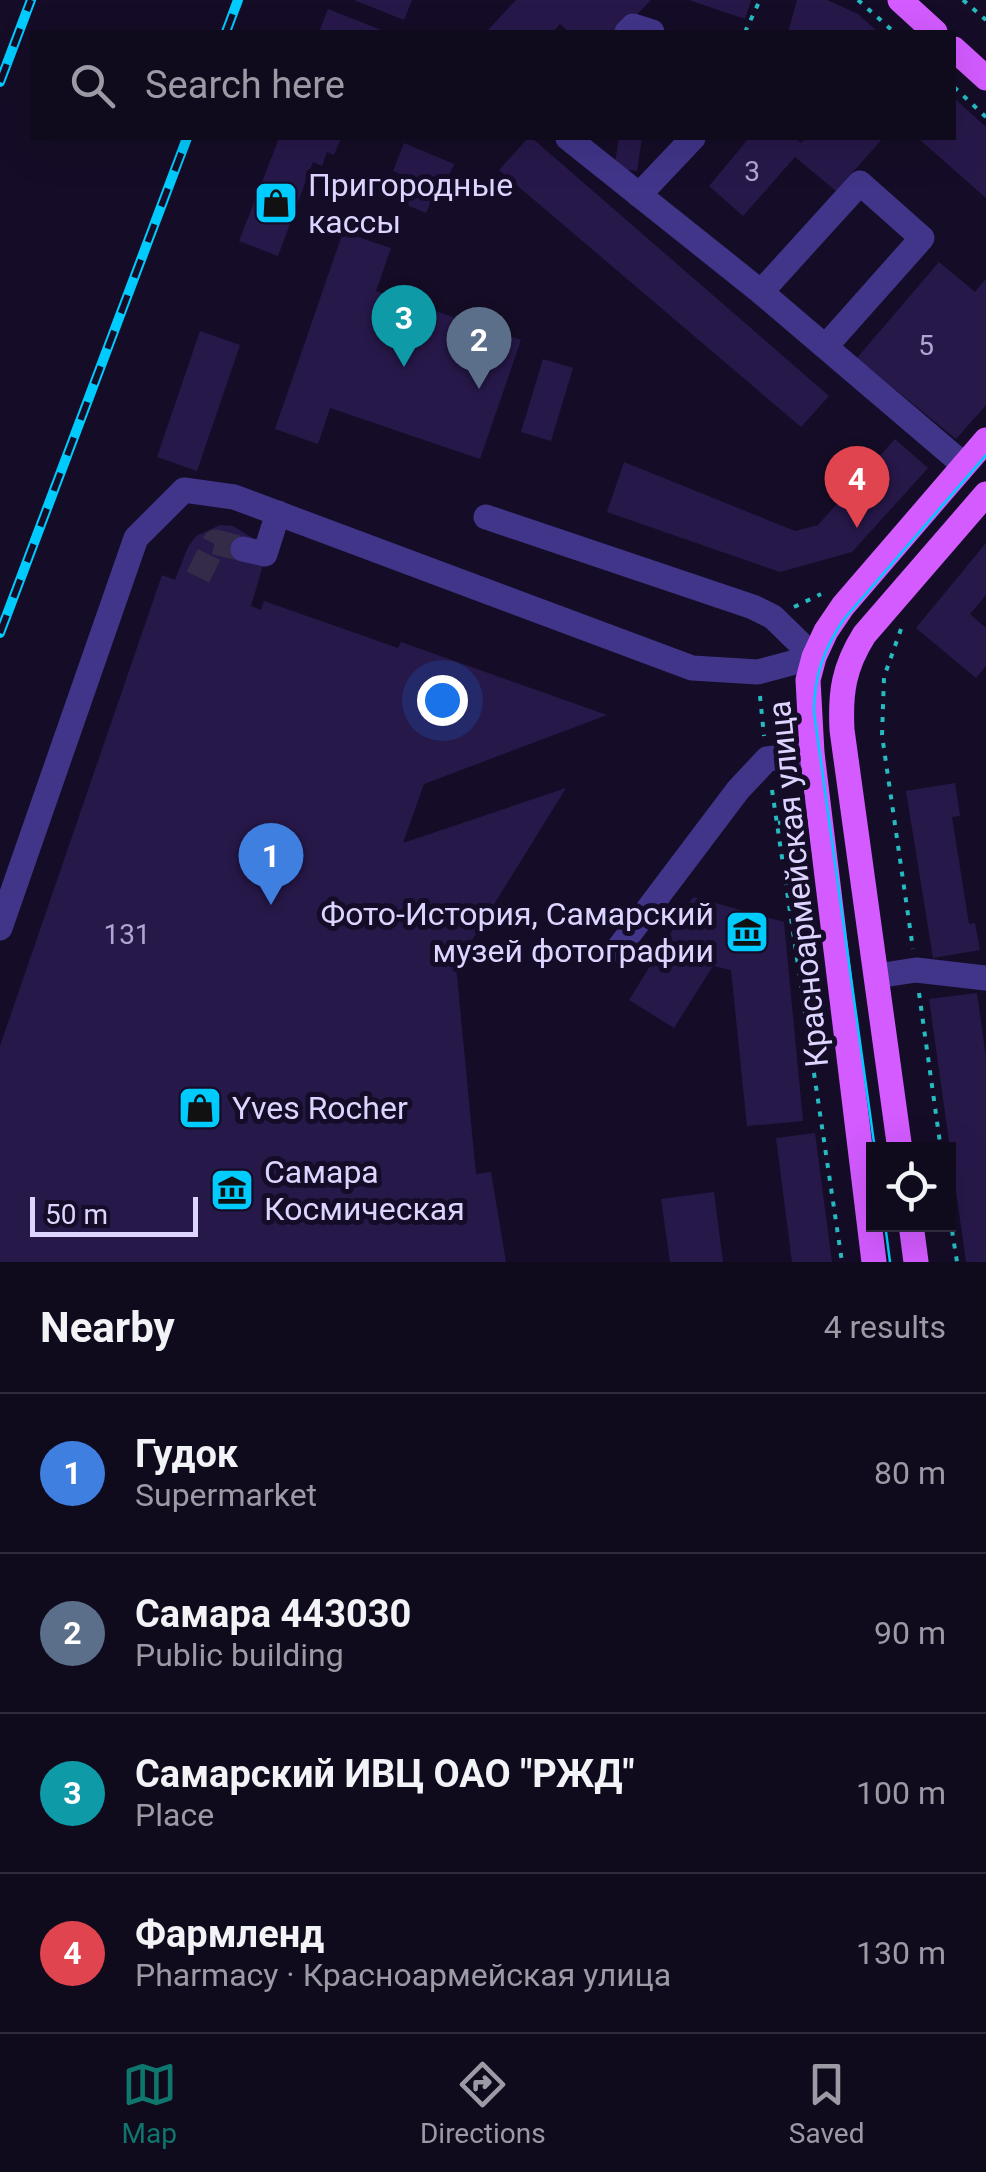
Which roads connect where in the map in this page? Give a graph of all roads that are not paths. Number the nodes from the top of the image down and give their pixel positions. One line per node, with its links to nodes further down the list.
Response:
1 (900, 0): 2 (main road)
2 (933, 30)
3 (956, 51): 4 (main road)
4 (986, 78)
5 (570, 140): 7 (lane)
6 (691, 140): 7 (lane)
7 (639, 195): 8 (lane)
8 (761, 292): 9 (lane); 9 (lane)
9 (826, 346): 11 (lane)
10 (986, 440): 11 (main road, Красноармейская улица)
11 (964, 466): 16 (main road, Красноармейская улица)
12 (986, 494): 20 (main road, Красноармейская улица)
13 (278, 513): 15 (lane); 16 (lane); 18 (lane)
14 (486, 517): 16 (lane)
15 (243, 549)
16 (814, 656): 17 (main road, Красноармейская улица)
17 (812, 753): 19 (lane); 24 (main road, Красноармейская улица)
18 (0, 928)
19 (618, 950)
20 (877, 976): 21 (lane); 22 (main road, Красноармейская улица)
21 (986, 978)
22 (899, 1142)
23 (911, 1232): 25 (main road)
24 (874, 1262)
25 (916, 1262)

